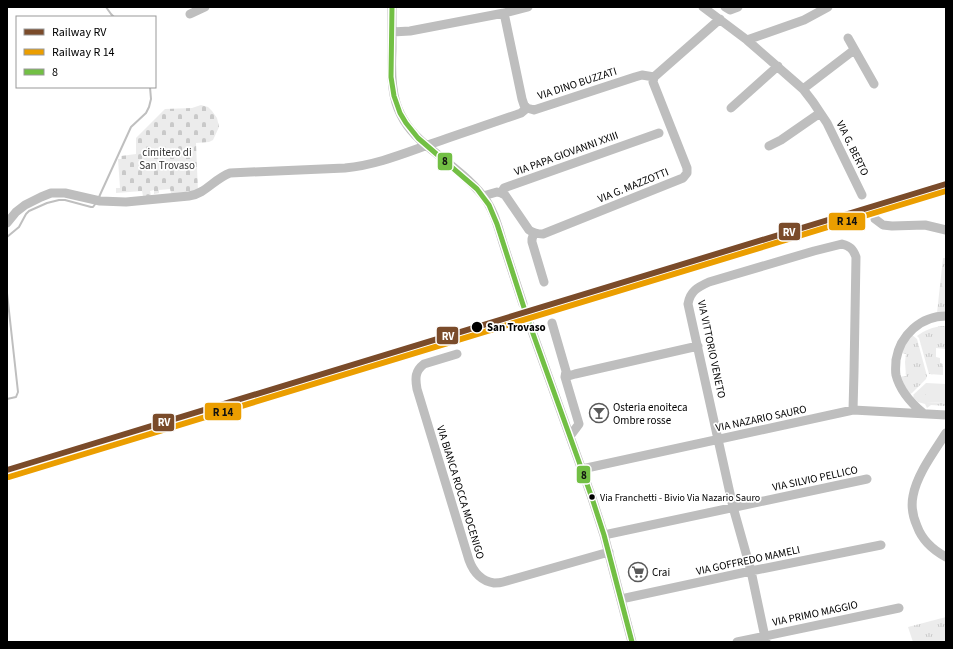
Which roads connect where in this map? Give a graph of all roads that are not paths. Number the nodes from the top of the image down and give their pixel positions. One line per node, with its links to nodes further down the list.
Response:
1 (205, 7): 9 (street)
2 (392, 7): 11 (street)
3 (528, 7): 8 (street)
4 (704, 7): 10 (street, VIA G. BERTO)
5 (725, 7): 6 (street)
6 (738, 7)
7 (828, 7): 13 (street)
8 (504, 13): 11 (street); 19 (street)
9 (190, 14)
10 (720, 20): 13 (street, VIA G. BERTO); 16 (street)
11 (392, 32): 23 (street)
12 (848, 38): 14 (street)
13 (747, 40): 15 (street, VIA G. BERTO)
14 (854, 50): 17 (street); 18 (street)
15 (778, 66): 18 (street, VIA G. BERTO); 20 (street)
16 (654, 77): 19 (street, VIA DINO BUZZATI); 31 (street, VIA G. MAZZOTTI)
17 (874, 84)
18 (803, 89): 21 (street, VIA G. BERTO)
19 (527, 108): 23 (street, VIA DINO BUZZATI)
20 (731, 108)
21 (820, 113): 24 (street); 26 (street, VIA G. BERTO)
22 (659, 133): 25 (street, VIA PAPA GIOVANNI XXIII)
23 (426, 146): 27 (street); 29 (street, VIA DINO BUZZATI)
24 (769, 146)
25 (500, 193): 27 (street, VIA PAPA GIOVANNI XXIII); 31 (street)
26 (862, 195)
27 (483, 196): 33 (street)
28 (875, 219): 30 (street)
29 (7, 223)
30 (946, 230)
31 (534, 233): 32 (street)
32 (544, 282)
33 (523, 304)
34 (946, 316): 41 (street)
35 (527, 317): 44 (street)
36 (552, 323): 39 (street)
37 (698, 346): 39 (street); 40 (street, VIA VITTORIO VENETO); 45 (street, VIA VITTORIO VENETO)
38 (457, 354): 51 (street, VIA BIANCA ROCCA MOCENIGO)
39 (565, 377): 44 (street)
40 (852, 410): 41 (street, VIA NAZARIO SAURO); 45 (street, VIA NAZARIO SAURO)
41 (922, 413): 42 (street, VIA NAZARIO SAURO)
42 (946, 415)
43 (946, 433): 52 (street)
44 (570, 436): 46 (street)
45 (719, 439): 46 (street, VIA NAZARIO SAURO); 48 (street, VIA VITTORIO VENETO)
46 (582, 469): 49 (street)
47 (867, 479): 48 (street, VIA SILVIO PELLICO)
48 (733, 507): 49 (street, VIA SILVIO PELLICO); 53 (street, VIA VITTORIO VENETO)
49 (604, 535): 51 (street)
50 (881, 545): 53 (street, VIA GOFFREDO MAMELI)
51 (608, 552): 54 (street)
52 (946, 557)
53 (751, 571): 54 (street, VIA GOFFREDO MAMELI); 56 (street, VIA VITTORIO VENETO)
54 (621, 599): 57 (street)
55 (899, 608): 56 (street, VIA PRIMO MAGGIO)
56 (765, 639): 58 (street, VIA PRIMO MAGGIO)
57 (632, 642)
58 (737, 642)

